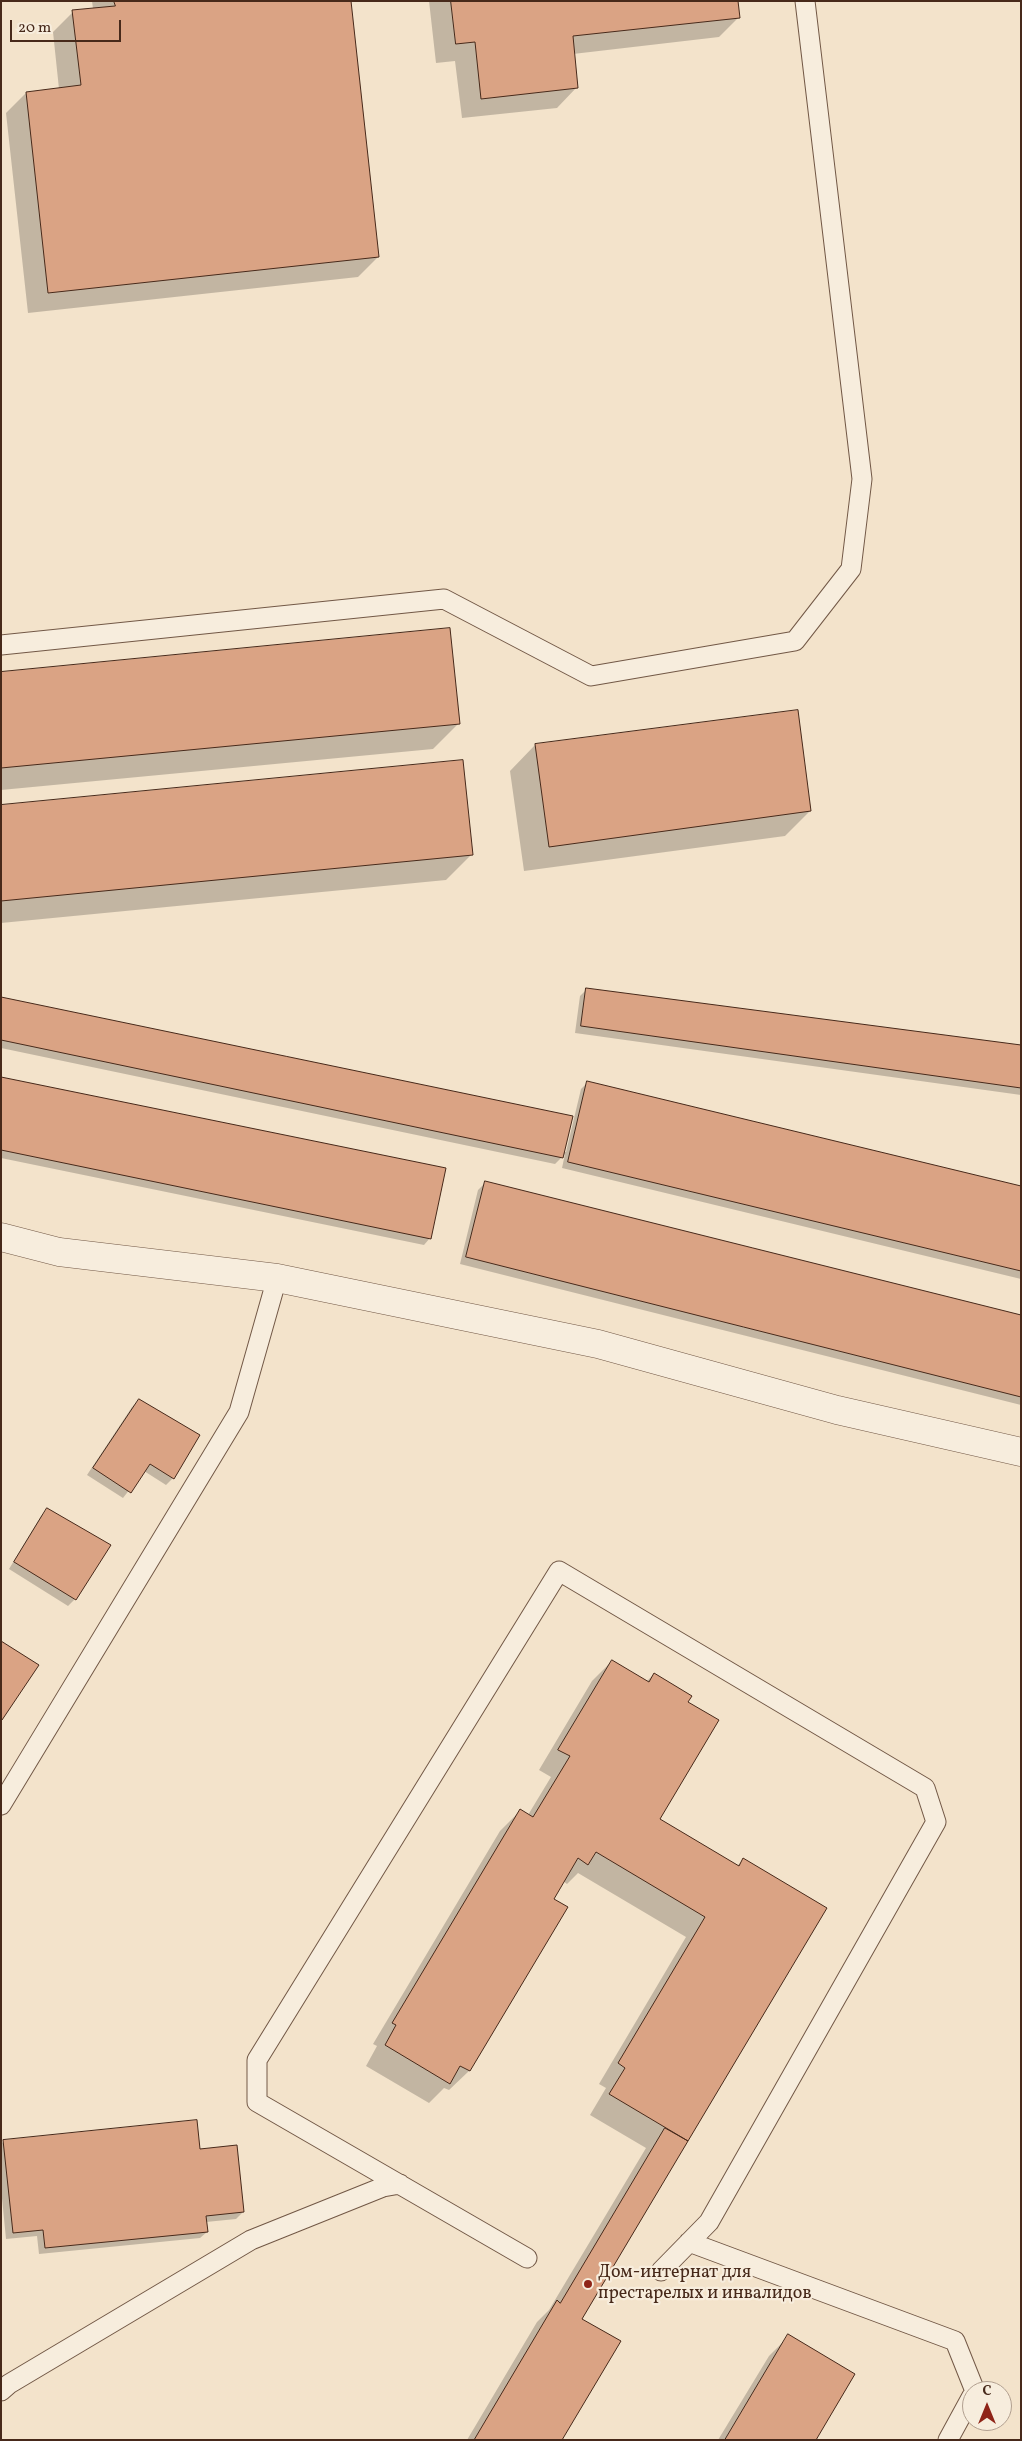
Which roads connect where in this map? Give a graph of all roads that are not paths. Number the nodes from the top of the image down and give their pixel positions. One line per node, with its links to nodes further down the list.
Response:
1 (805, 1): 2 (lane)
2 (1, 645)
3 (1, 1237): 4 (street)
4 (277, 1278): 5 (street); 6 (lane)
5 (1021, 1452)
6 (1, 1805)
7 (400, 2184): 8 (lane); 9 (lane); 12 (lane)
8 (689, 2242): 10 (lane); 11 (lane)
9 (527, 2258)
10 (661, 2271)
11 (971, 2381)
12 (1, 2391)
13 (962, 2414): 14 (lane)
14 (948, 2440)

